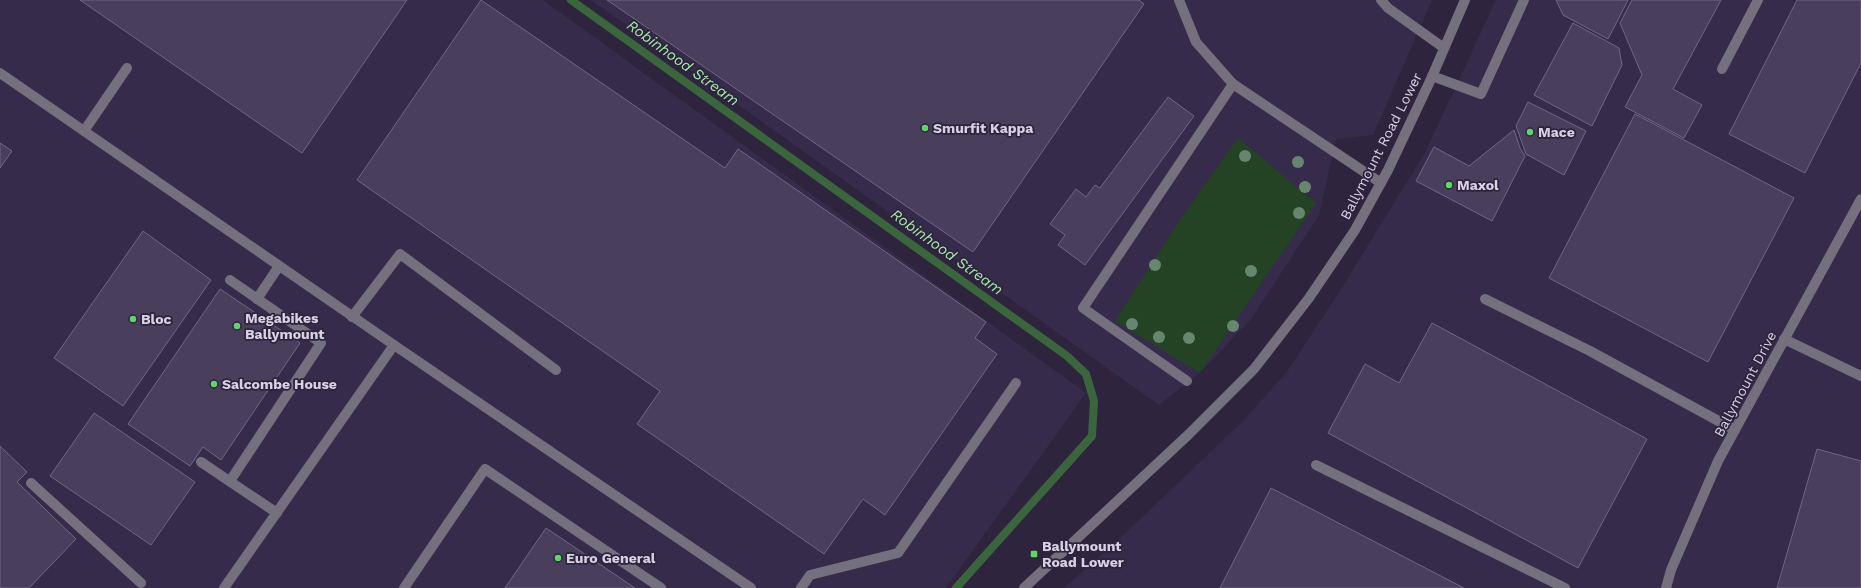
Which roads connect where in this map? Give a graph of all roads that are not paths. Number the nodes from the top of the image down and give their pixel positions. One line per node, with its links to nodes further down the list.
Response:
1 (1180, 0): 11 (street)
2 (1381, 0): 6 (street)
3 (1465, 0): 6 (street, Ballymount Road Lower)
4 (1524, 0): 10 (street)
5 (1758, 0): 8 (street)
6 (1444, 48): 10 (street, Ballymount Road Lower)
7 (127, 68): 12 (street)
8 (1722, 69)
9 (0, 73): 12 (street)
10 (1432, 76): 13 (street, Ballymount Road Lower)
11 (1233, 84): 13 (street); 24 (street)
12 (84, 131): 15 (street)
13 (1381, 183): 38 (street, Ballymount Road Lower)
14 (1861, 199): 20 (street, Ballymount Drive)
15 (280, 266): 17 (street); 19 (street)
16 (230, 280): 17 (street)
17 (257, 299): 29 (street)
18 (1485, 299): 26 (street)
19 (352, 317): 21 (street); 22 (street)
20 (1784, 339): 23 (street); 26 (street, Ballymount Drive)
21 (394, 346): 31 (street); 36 (street)
22 (556, 370)
23 (1861, 376)
24 (1187, 381)
25 (1016, 383): 37 (street)
26 (1735, 430): 40 (street, Ballymount Drive)
27 (201, 462): 29 (street)
28 (1316, 465): 39 (street)
29 (230, 481): 31 (street)
30 (31, 483): 32 (street)
31 (277, 513): 33 (street)
32 (142, 586)
33 (224, 588)
34 (404, 588): 35 (street)
35 (661, 588)
36 (751, 588)
37 (802, 588)
38 (1024, 588)
39 (1565, 588)
40 (1666, 588)

